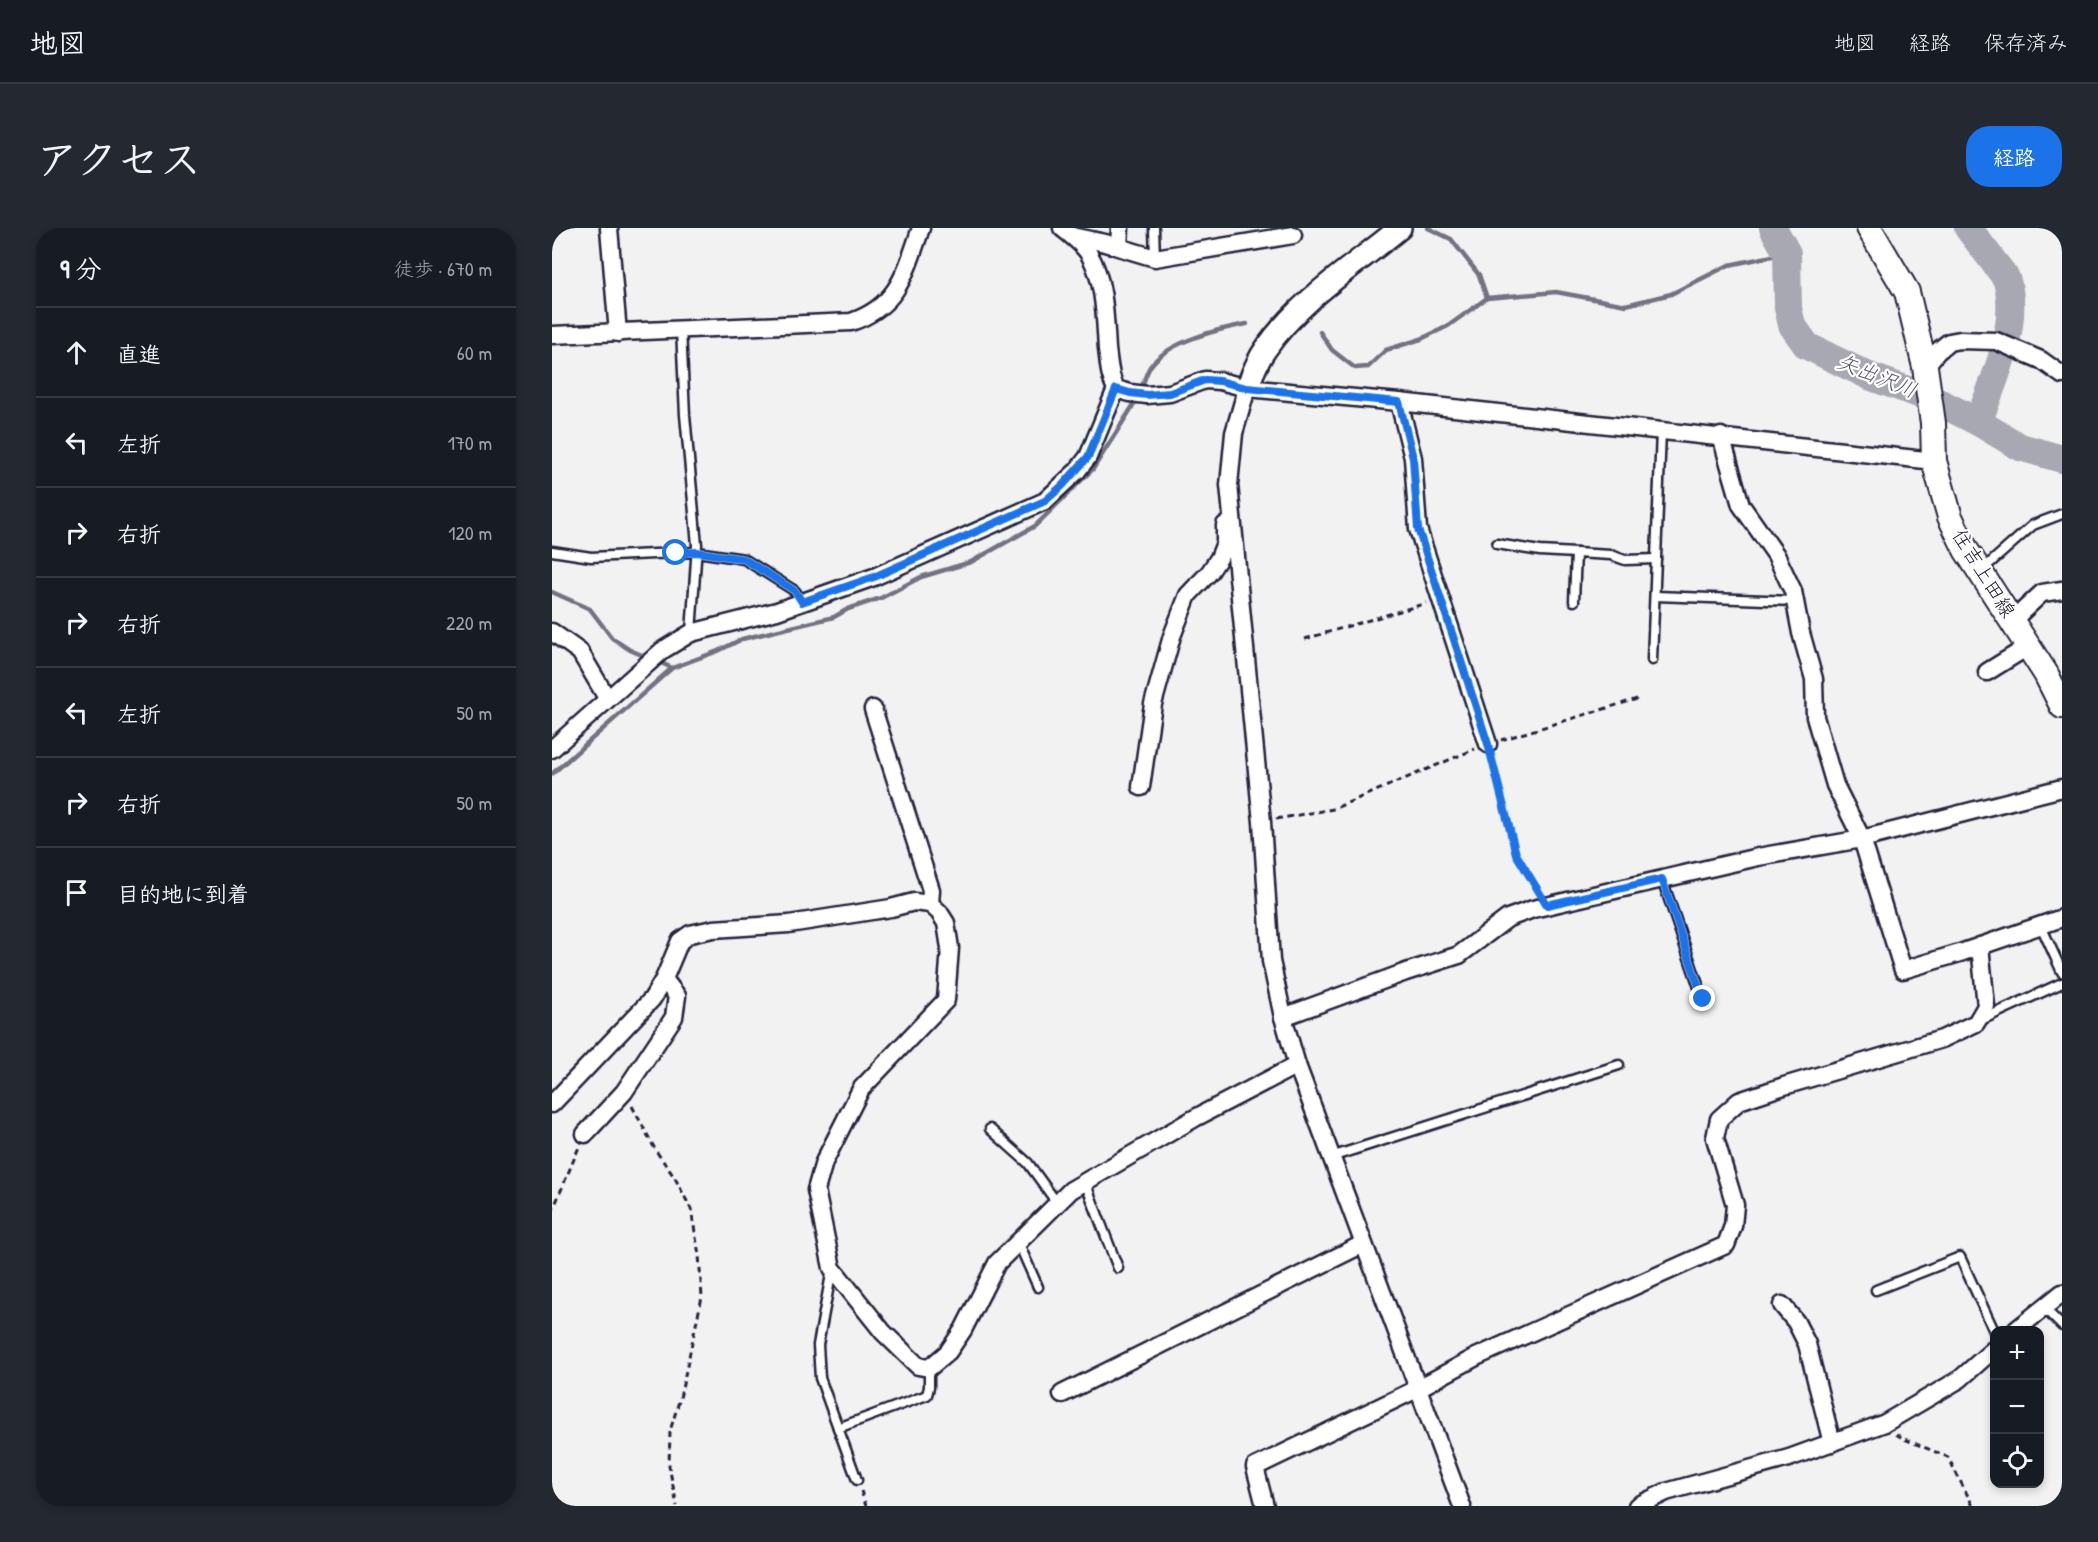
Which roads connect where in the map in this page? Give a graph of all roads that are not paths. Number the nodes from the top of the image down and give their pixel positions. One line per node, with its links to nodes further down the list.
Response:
1 (609, 228): 13 (street)
2 (921, 228): 12 (street)
3 (1120, 228): 10 (street)
4 (1154, 228): 11 (lane)
5 (1869, 228): 16 (main road, 住吉上田線)
6 (1397, 229): 17 (street)
7 (1067, 232): 10 (street); 18 (street)
8 (1293, 235): 9 (street)
9 (1232, 236): 11 (street)
10 (1119, 247): 11 (street)
11 (1155, 258)
12 (681, 329): 13 (street); 27 (lane)
13 (618, 333): 14 (street)
14 (552, 335)
15 (2062, 375): 16 (street)
16 (1926, 376): 22 (main road, 住吉上田線)
17 (1247, 388): 18 (street); 19 (street); 23 (street)
18 (1116, 389): 35 (street)
19 (1399, 402): 20 (street); 45 (street)
20 (1661, 431): 21 (street); 29 (lane)
21 (1721, 436): 22 (street); 34 (street)
22 (1934, 461): 30 (main road, 住吉上田線)
23 (1232, 514): 47 (street); 59 (street)
24 (2062, 514): 30 (lane)
25 (1497, 544): 28 (lane)
26 (552, 551): 27 (lane)
27 (697, 552): 35 (lane); 38 (lane)
28 (1576, 553): 29 (lane); 33 (lane)
29 (1656, 560): 32 (lane)
30 (1981, 572): 36 (main road, 住吉上田線)
31 (2062, 590): 36 (street)
32 (1655, 596): 34 (lane); 40 (lane)
33 (1574, 601)
34 (1795, 601): 49 (street)
35 (802, 602): 38 (street)
36 (2013, 620): 39 (main road, 住吉上田線)
37 (552, 632): 42 (street)
38 (691, 633): 42 (street)
39 (2029, 646): 41 (street); 43 (main road, 住吉上田線)
40 (1652, 660)
41 (1987, 672)
42 (607, 698): 46 (street)
43 (2062, 706)
44 (873, 710): 51 (street)
45 (1488, 744)
46 (552, 749)
47 (1141, 787)
48 (2062, 788): 49 (street)
49 (1862, 839): 50 (street); 54 (street)
50 (1662, 879): 58 (lane); 59 (street)
51 (930, 904): 56 (street); 71 (street)
52 (2062, 918): 53 (street)
53 (2041, 926): 54 (street); 55 (lane)
54 (1980, 946): 60 (street)
55 (2062, 972)
56 (664, 979): 63 (street); 65 (street)
57 (2062, 983): 60 (lane)
58 (1703, 999)
59 (1283, 1017): 61 (street)
60 (1976, 1023): 83 (street)
61 (1297, 1065): 66 (street); 67 (street)
62 (1619, 1065): 66 (lane)
63 (552, 1104)
64 (990, 1128): 68 (lane)
65 (585, 1134)
66 (1331, 1157): 70 (street)
67 (1085, 1182): 68 (street); 72 (lane)
68 (1057, 1203): 69 (street)
69 (1018, 1242): 73 (lane); 82 (street)
70 (1363, 1244): 83 (street); 84 (street)
71 (832, 1268): 82 (street); 85 (lane)
72 (1118, 1268)
73 (1038, 1287)
74 (1876, 1290): 78 (lane)
75 (2062, 1293): 77 (street)
76 (1782, 1305): 86 (street)
77 (2044, 1308): 79 (street); 80 (lane)
78 (1993, 1326)
79 (2021, 1326)
80 (2062, 1326)
81 (1990, 1353): 86 (street)
82 (928, 1368): 85 (lane)
83 (1418, 1389): 88 (street); 89 (street)
84 (1062, 1394)
85 (838, 1428): 87 (lane)
86 (1832, 1443): 90 (street)
87 (857, 1479)
88 (1265, 1506)
89 (1462, 1506)
90 (1637, 1506)

